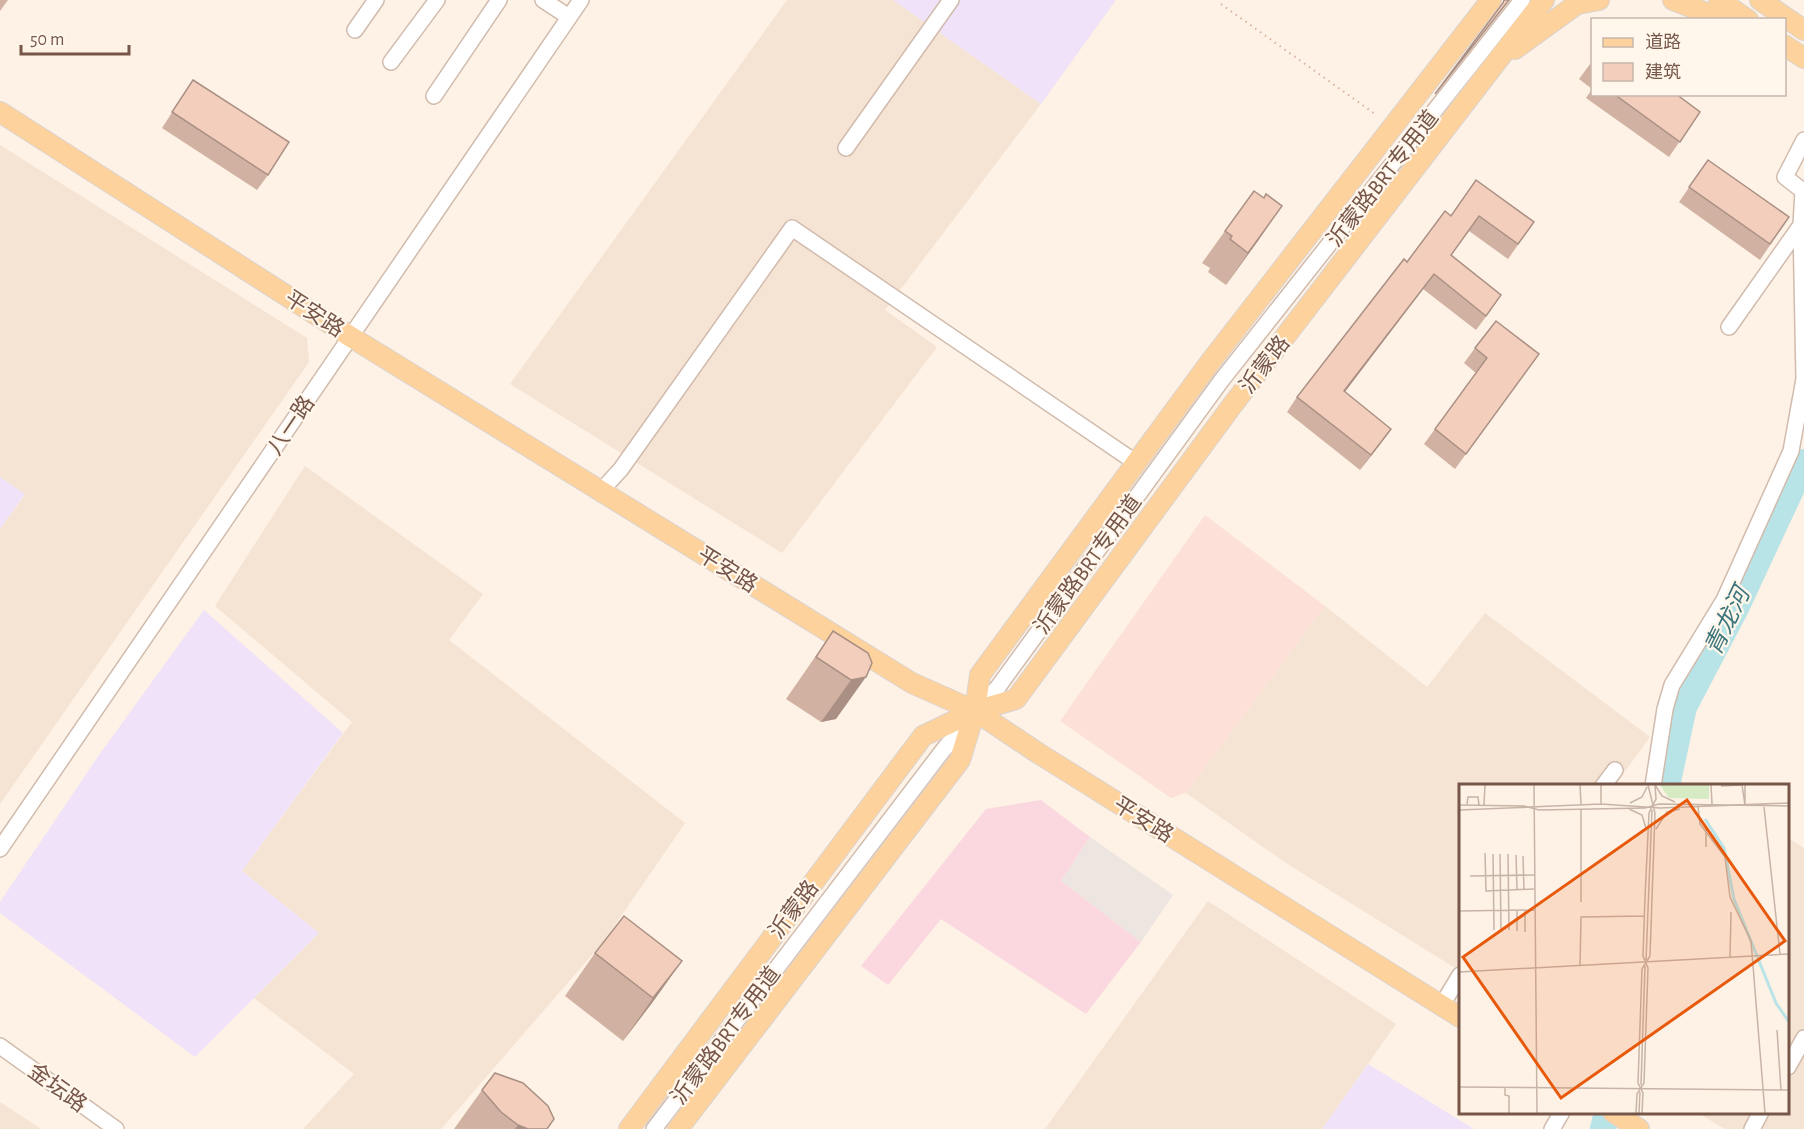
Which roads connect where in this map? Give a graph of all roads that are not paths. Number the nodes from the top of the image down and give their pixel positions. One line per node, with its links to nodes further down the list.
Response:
1 (376, 0): 21 (street)
2 (437, 0): 26 (street)
3 (499, 0): 27 (street)
4 (543, 0): 16 (street)
5 (581, 0): 16 (street, 八一路)
6 (951, 0): 30 (street)
7 (1478, 0): 20 (main road)
8 (1491, 0): 20 (main road, 沂蒙路)
9 (1522, 0): 36 (street, 沂蒙路BRT专用道)
10 (1544, 0): 25 (main road, 沂蒙路)
11 (1599, 0): 25 (main road)
12 (1673, 0): 17 (main road)
13 (1719, 0): 18 (main road)
14 (1760, 0): 19 (main road)
15 (1768, 0): 19 (main road)
16 (569, 17): 33 (street, 八一路)
17 (1719, 18)
18 (1745, 18)
19 (1786, 18): 22 (main road)
20 (1469, 27): 34 (main road, 沂蒙路)
21 (355, 30)
22 (1804, 30)
23 (1786, 46): 24 (main road)
24 (1804, 58)
25 (1498, 61): 36 (main road, 沂蒙路)
26 (392, 62)
27 (434, 96)
28 (0, 112): 33 (main road, 平安路)
29 (1804, 140): 31 (street)
30 (846, 148)
31 (1801, 225): 32 (street); 39 (street)
32 (1729, 327)
33 (351, 337): 35 (main road, 平安路); 40 (street, 八一路)
34 (1135, 462): 35 (street); 36 (main road, 沂蒙路)
35 (601, 491): 36 (main road, 平安路)
36 (975, 711): 42 (main road, 平安路); 50 (main road, 沂蒙路); 51 (street, 沂蒙路BRT专用道); 52 (main road, 沂蒙路)
37 (1615, 770): 38 (street)
38 (1604, 784)
39 (1653, 784)
40 (0, 849)
41 (1459, 978): 42 (street)
42 (1442, 1005): 43 (main road, 平安路)
43 (1459, 1016)
44 (1804, 1038): 46 (street)
45 (0, 1046): 49 (street, 金坛路)
46 (1789, 1065)
47 (1561, 1114): 53 (street)
48 (1760, 1114): 54 (street)
49 (116, 1129)
50 (629, 1129)
51 (654, 1129)
52 (678, 1129)
53 (1551, 1129)
54 (1752, 1129)

